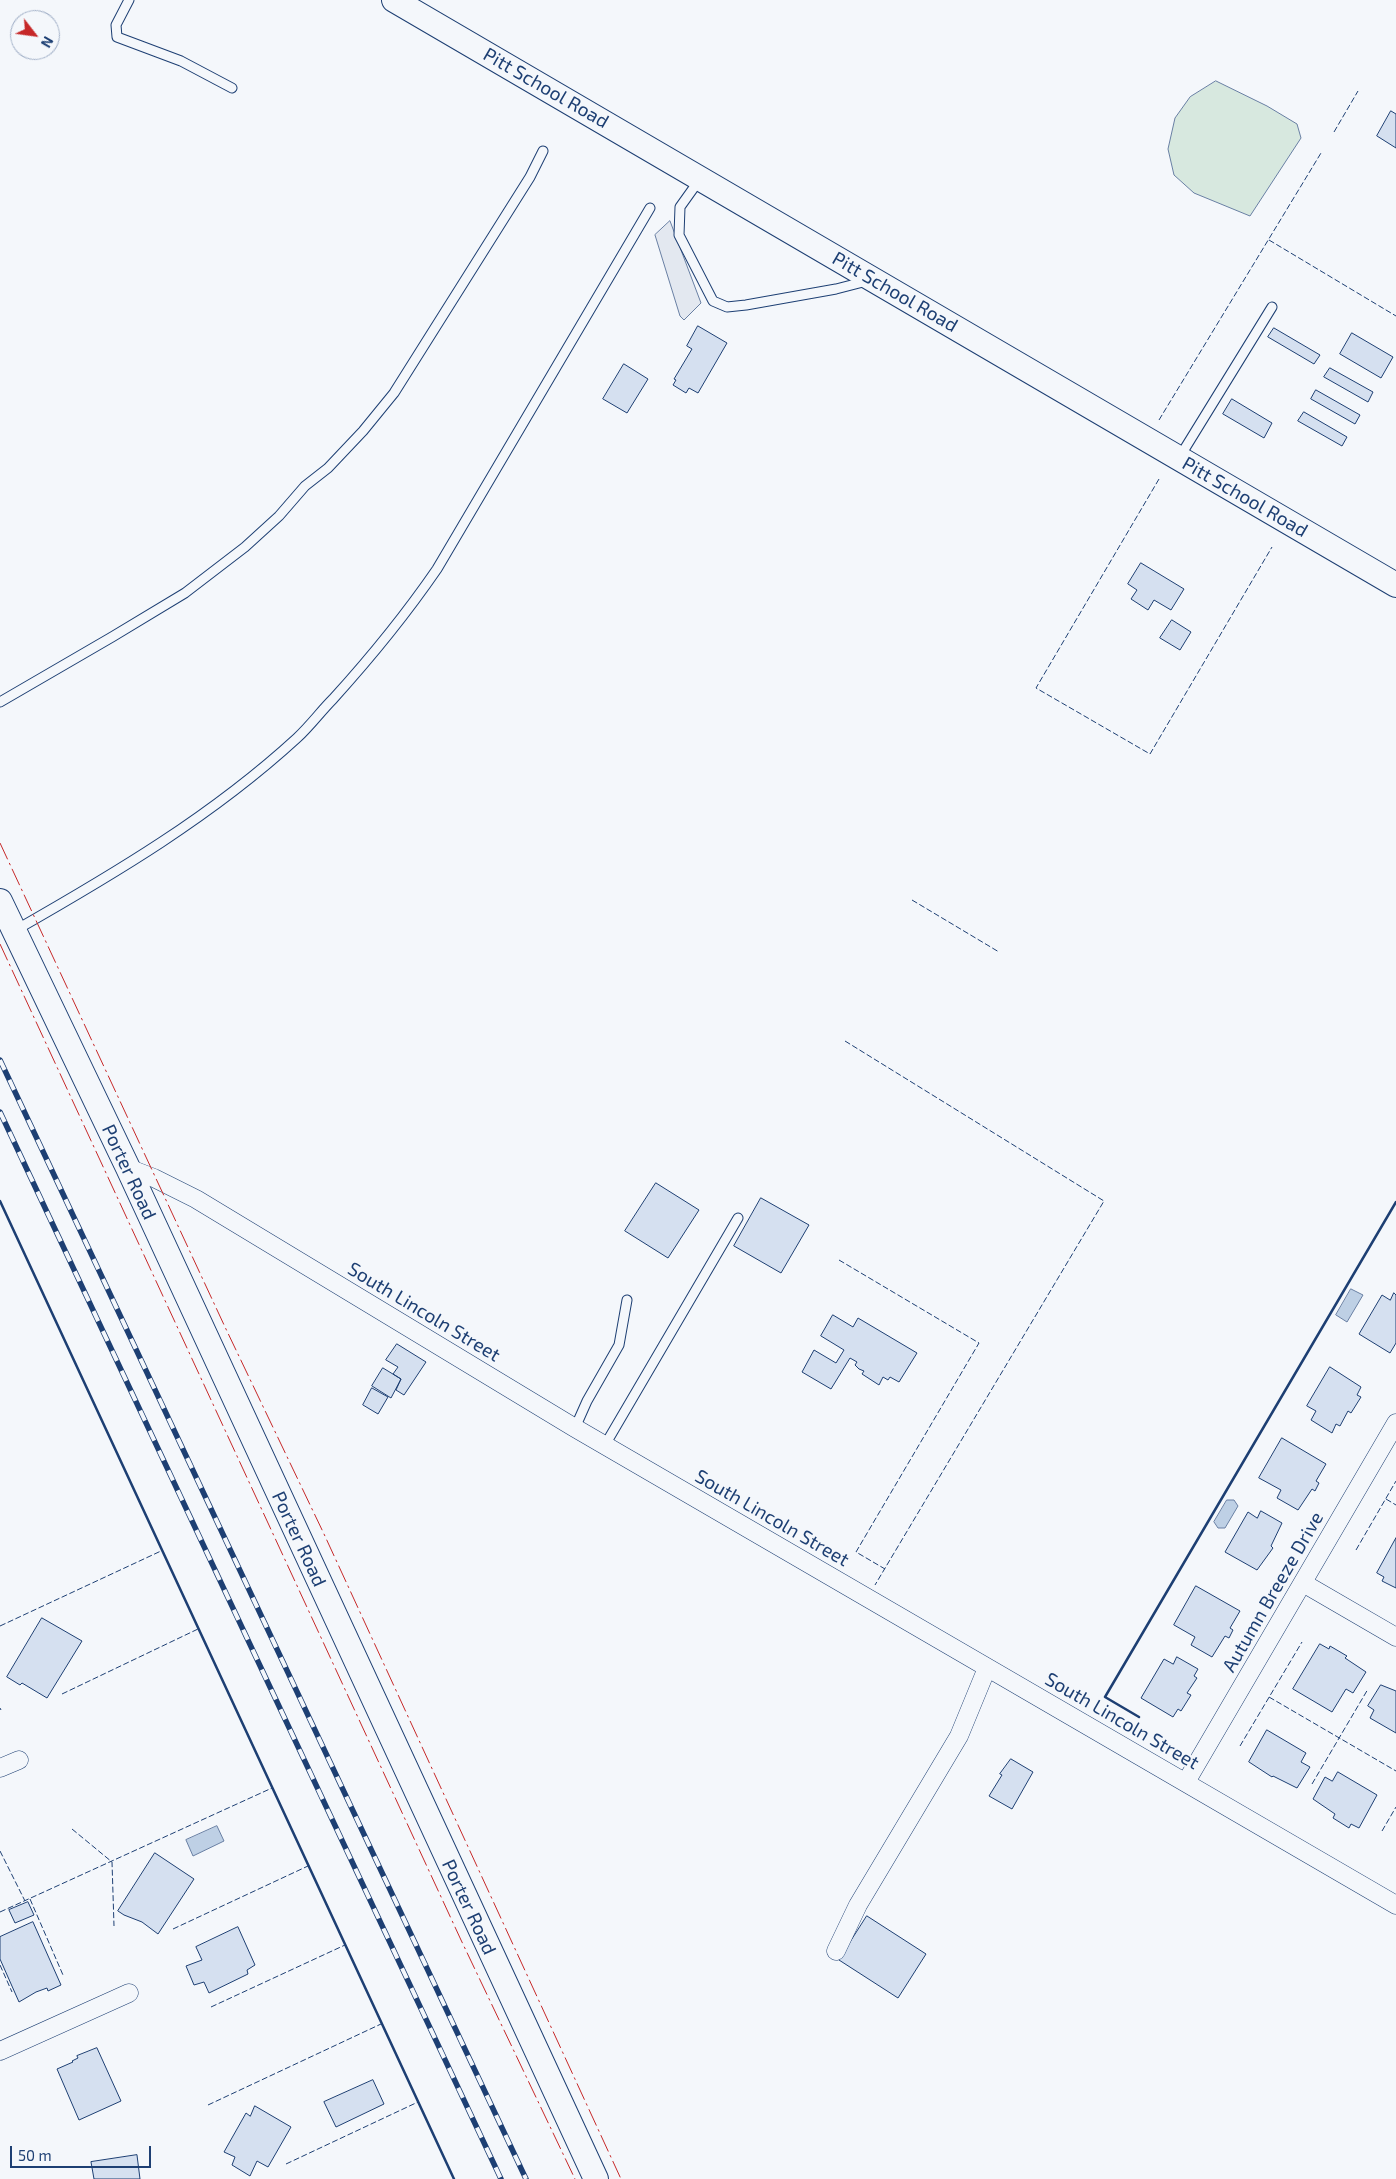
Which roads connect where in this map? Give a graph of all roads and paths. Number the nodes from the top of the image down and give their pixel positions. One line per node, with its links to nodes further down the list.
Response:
1 (129, 0): 3 (lane)
2 (394, 0): 5 (street, Pitt School Road)
3 (232, 88)
4 (543, 151): 11 (lane)
5 (701, 179): 7 (street, Pitt School Road); 7 (lane)
6 (650, 208): 13 (lane)
7 (873, 279): 9 (street, Pitt School Road)
8 (1272, 308): 9 (lane)
9 (1179, 458): 10 (street, Pitt School Road)
10 (1396, 586)
11 (0, 702)
12 (0, 901): 13 (street, Porter Road)
13 (14, 931): 14 (street, Porter Road)
14 (128, 1168): 18 (street, South Lincoln Street); 30 (street, Porter Road)
15 (738, 1218): 19 (lane)
16 (627, 1300): 18 (lane)
17 (1396, 1423): 20 (street, Autumn Breeze Drive)
18 (575, 1428): 19 (street, South Lincoln Street)
19 (605, 1445): 22 (street, South Lincoln Street)
20 (1304, 1583): 21 (street); 25 (street, Autumn Breeze Drive)
21 (1396, 1637)
22 (987, 1668): 25 (street, South Lincoln Street); 27 (street)
23 (19, 1760): 24 (street)
24 (0, 1768)
25 (1186, 1782): 26 (street, South Lincoln Street)
26 (1396, 1905)
27 (836, 1951)
28 (129, 1993): 29 (street)
29 (0, 2051)
30 (596, 2179)

